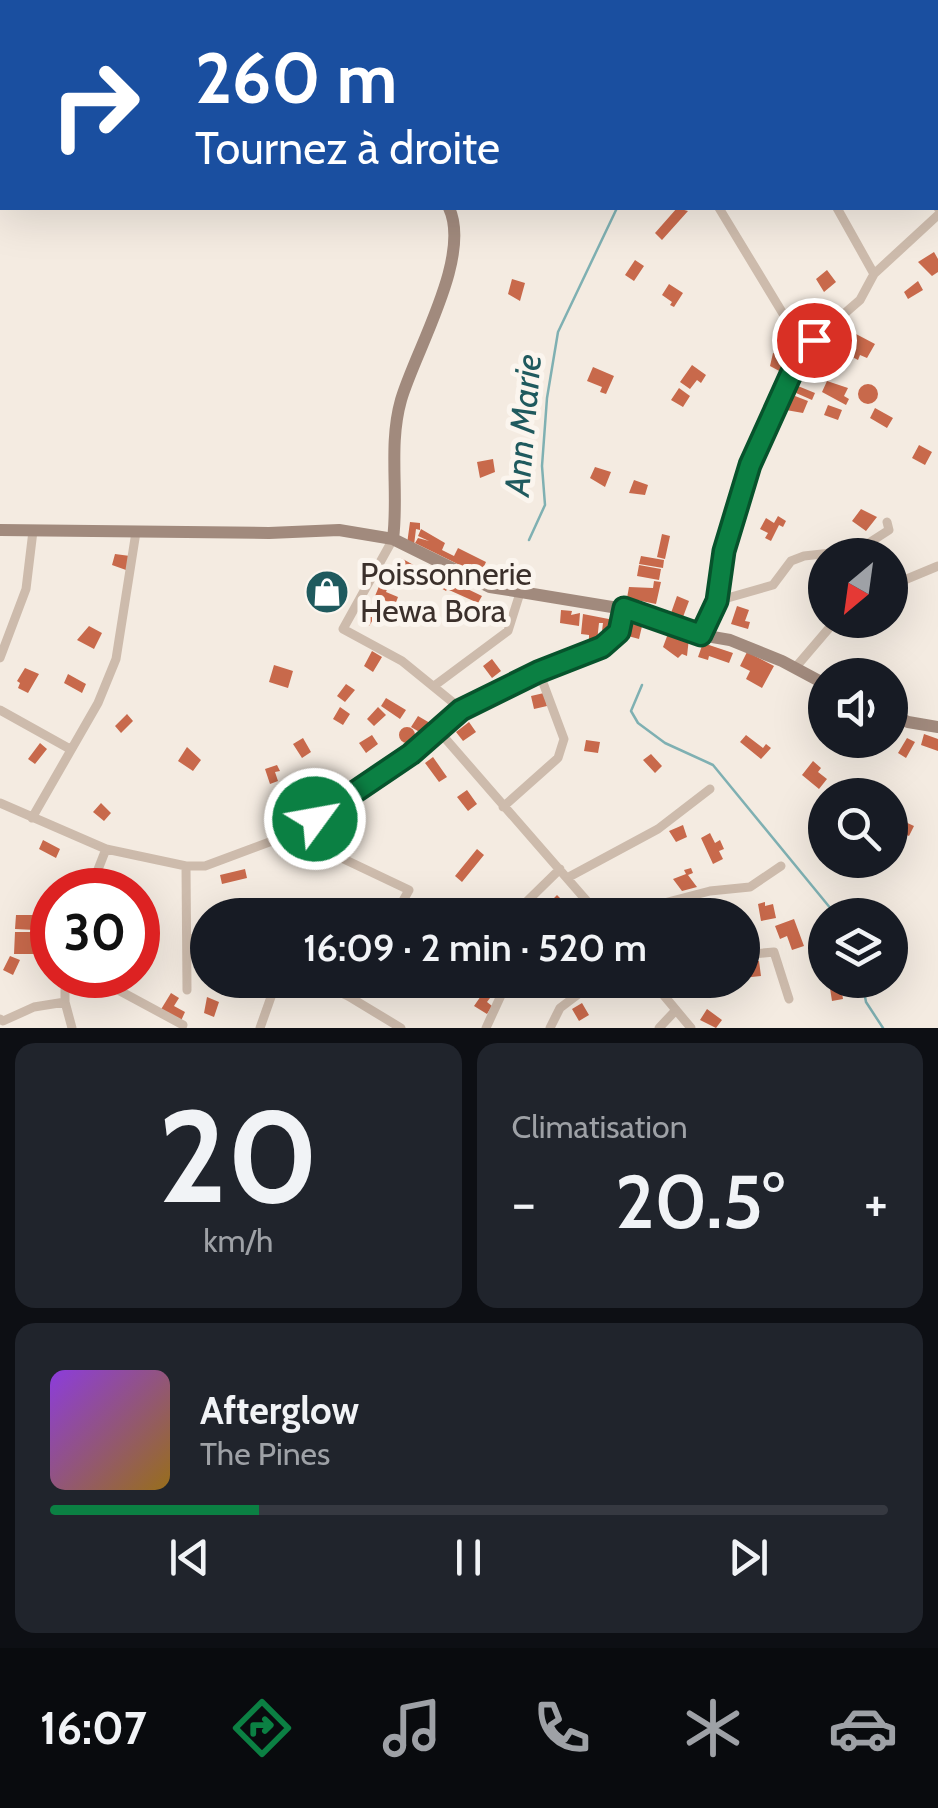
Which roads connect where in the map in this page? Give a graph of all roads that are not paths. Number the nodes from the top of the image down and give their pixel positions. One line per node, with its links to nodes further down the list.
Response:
1 (452, 210): 11 (street)
2 (720, 210): 6 (street)
3 (839, 210): 5 (street)
4 (938, 210): 5 (street)
5 (874, 274): 6 (street)
6 (805, 350): 15 (street)
7 (887, 522): 15 (street)
8 (0, 530): 9 (street)
9 (33, 530): 10 (street); 19 (street)
10 (136, 532): 11 (street); 29 (street)
11 (392, 539): 14 (street); 23 (street)
12 (938, 566): 13 (street)
13 (908, 578)
14 (520, 592): 16 (street); 23 (street)
15 (717, 601): 17 (street)
16 (624, 608): 17 (street); 21 (street)
17 (701, 635): 20 (street)
18 (820, 638): 20 (street)
19 (0, 658)
20 (794, 668): 22 (street)
21 (538, 672): 25 (street); 32 (street)
22 (808, 675)
23 (434, 686): 25 (street)
24 (0, 710): 29 (street)
25 (461, 710): 28 (street)
26 (908, 722): 27 (street)
27 (938, 727)
28 (438, 729): 32 (street); 34 (street)
29 (70, 749): 33 (street)
30 (710, 789): 39 (street)
31 (0, 803): 33 (street)
32 (503, 807): 39 (street)
33 (32, 818): 35 (street)
34 (291, 834): 36 (street); 40 (street)
35 (106, 850): 36 (street); 38 (street)
36 (186, 866): 44 (street)
37 (782, 866): 43 (street)
38 (99, 868)
39 (563, 873): 41 (street); 42 (street)
40 (405, 898)
41 (533, 898)
42 (584, 898)
43 (683, 898)
44 (188, 938): 46 (street)
45 (760, 953): 54 (street)
46 (187, 990)
47 (66, 998): 55 (street)
48 (132, 998): 58 (street)
49 (271, 998): 60 (street)
50 (351, 998): 61 (street)
51 (500, 998): 62 (street)
52 (573, 998): 63 (street)
53 (666, 998): 56 (street)
54 (789, 999)
55 (66, 1002): 57 (street); 59 (street)
56 (676, 1010): 64 (street); 65 (street)
57 (0, 1019)
58 (183, 1026)
59 (72, 1028)
60 (260, 1028)
61 (401, 1028)
62 (486, 1028)
63 (550, 1028)
64 (658, 1028)
65 (691, 1028)

